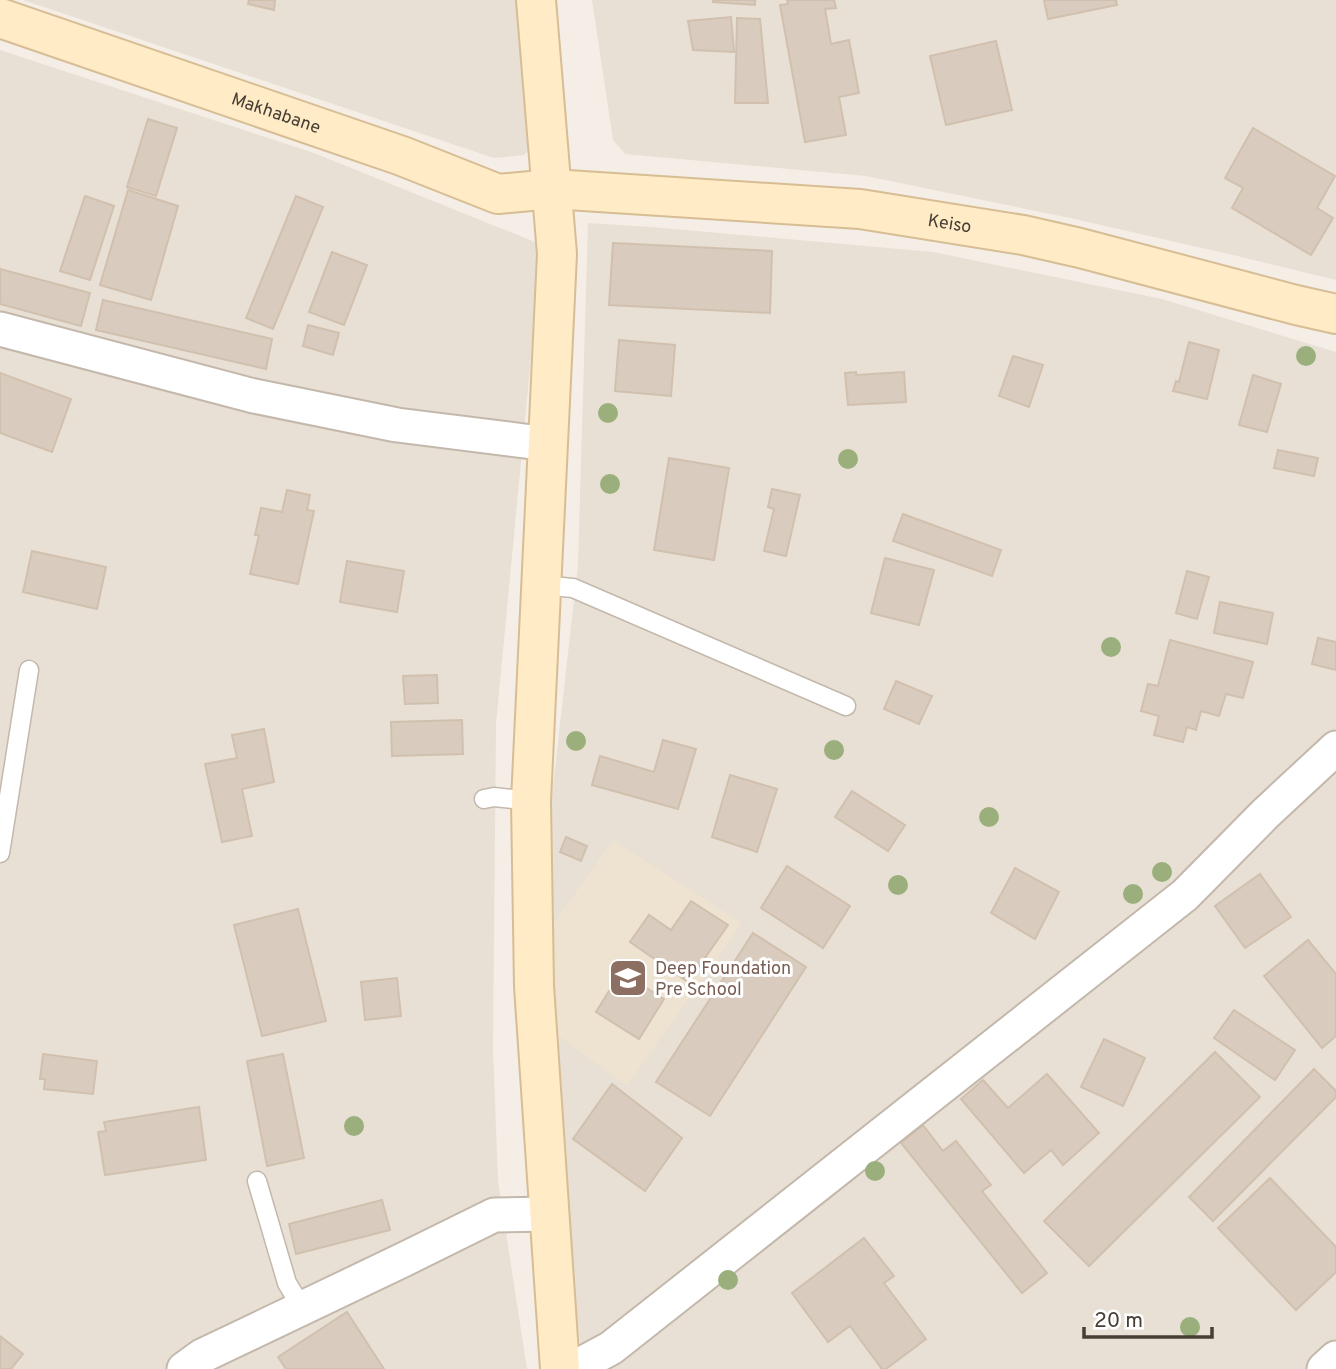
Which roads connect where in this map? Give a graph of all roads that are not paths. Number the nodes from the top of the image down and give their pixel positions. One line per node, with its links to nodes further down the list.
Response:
1 (536, 0): 3 (main road)
2 (0, 18): 3 (main road, Makhabane)
3 (552, 189): 4 (main road, Keiso); 6 (main road)
4 (1336, 314)
5 (0, 329): 6 (street)
6 (548, 444): 7 (main road)
7 (540, 585): 9 (lane); 12 (main road)
8 (29, 670): 13 (lane)
9 (846, 706)
10 (1336, 748): 20 (street)
11 (484, 799): 12 (lane)
12 (531, 801): 15 (main road)
13 (0, 853)
14 (257, 1181): 16 (lane)
15 (550, 1214): 16 (street); 19 (main road)
16 (302, 1308): 18 (street)
17 (1336, 1358): 21 (street)
18 (184, 1369)
19 (560, 1369)
20 (572, 1369)
21 (1324, 1369)

